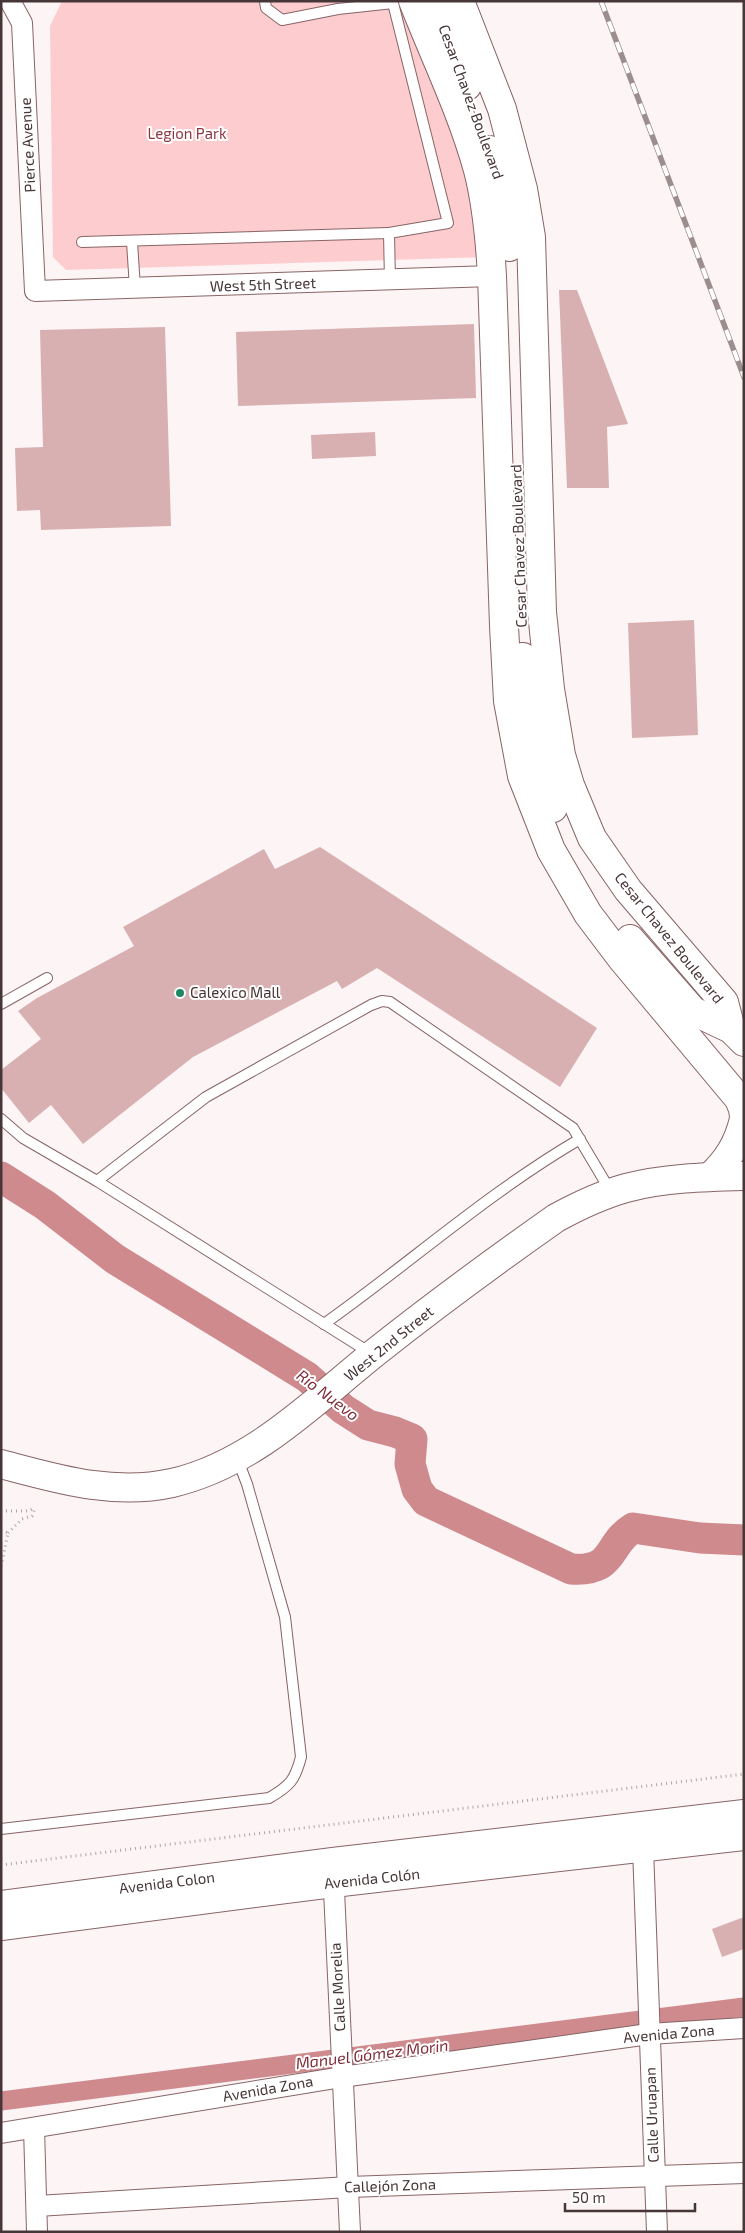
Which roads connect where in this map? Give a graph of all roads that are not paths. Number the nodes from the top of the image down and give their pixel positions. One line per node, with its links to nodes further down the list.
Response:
1 (10, 1): 12 (street, Pierce Avenue)
2 (265, 1): 5 (lane)
3 (435, 1): 15 (main road, Cesar Chavez Boulevard)
4 (460, 1): 15 (main road, Cesar Chavez Boulevard)
5 (399, 2): 6 (lane); 9 (main road)
6 (389, 233): 8 (lane); 10 (lane)
7 (82, 242): 8 (lane)
8 (132, 242): 11 (lane)
9 (492, 276): 10 (street, West 5th Street); 16 (main road)
10 (390, 281): 11 (street, West 5th Street)
11 (135, 288): 12 (street, West 5th Street)
12 (35, 291)
13 (47, 978): 14 (lane)
14 (1, 1004)
15 (737, 1036)
16 (744, 1118): 20 (main road)
17 (1, 1119): 21 (lane)
18 (580, 1138): 21 (lane); 22 (lane); 23 (lane)
19 (744, 1176): 20 (main road, West 2nd Street)
20 (710, 1177): 22 (main road, West 2nd Street)
21 (96, 1181): 23 (lane)
22 (611, 1193): 24 (main road, West 2nd Street)
23 (324, 1324): 24 (lane)
24 (364, 1363): 25 (main road, West 2nd Street)
25 (237, 1458): 26 (main road, West 2nd Street); 28 (lane)
26 (1, 1464)
27 (744, 1814): 31 (main road, Avenida Colón)
28 (1, 1829)
29 (744, 1836): 30 (main road, Avenida Colón)
30 (642, 1848): 31 (main road, Avenida Colón); 35 (street, Calle Uruapan)
31 (333, 1872): 32 (main road, Avenida Colon); 33 (main road, Avenida Colón); 36 (street, Calle Morelia)
32 (1, 1905)
33 (1, 1926)
34 (744, 2028): 35 (street, Avenida Zona)
35 (649, 2034): 36 (street, Avenida Zona); 40 (street, Calle Uruapan)
36 (342, 2077): 37 (street, Avenida Zona); 41 (street, Calle Morelia)
37 (34, 2128): 38 (street, Avenida Zona); 42 (street)
38 (1, 2133)
39 (744, 2174): 40 (street, Callejón Zona)
40 (654, 2176): 41 (street, Callejón Zona); 45 (street, Calle Uruapan)
41 (349, 2187): 42 (street, Callejón Zona); 44 (street, Calle Morelia)
42 (36, 2206): 43 (street)
43 (37, 2232)
44 (350, 2232)
45 (657, 2232)

